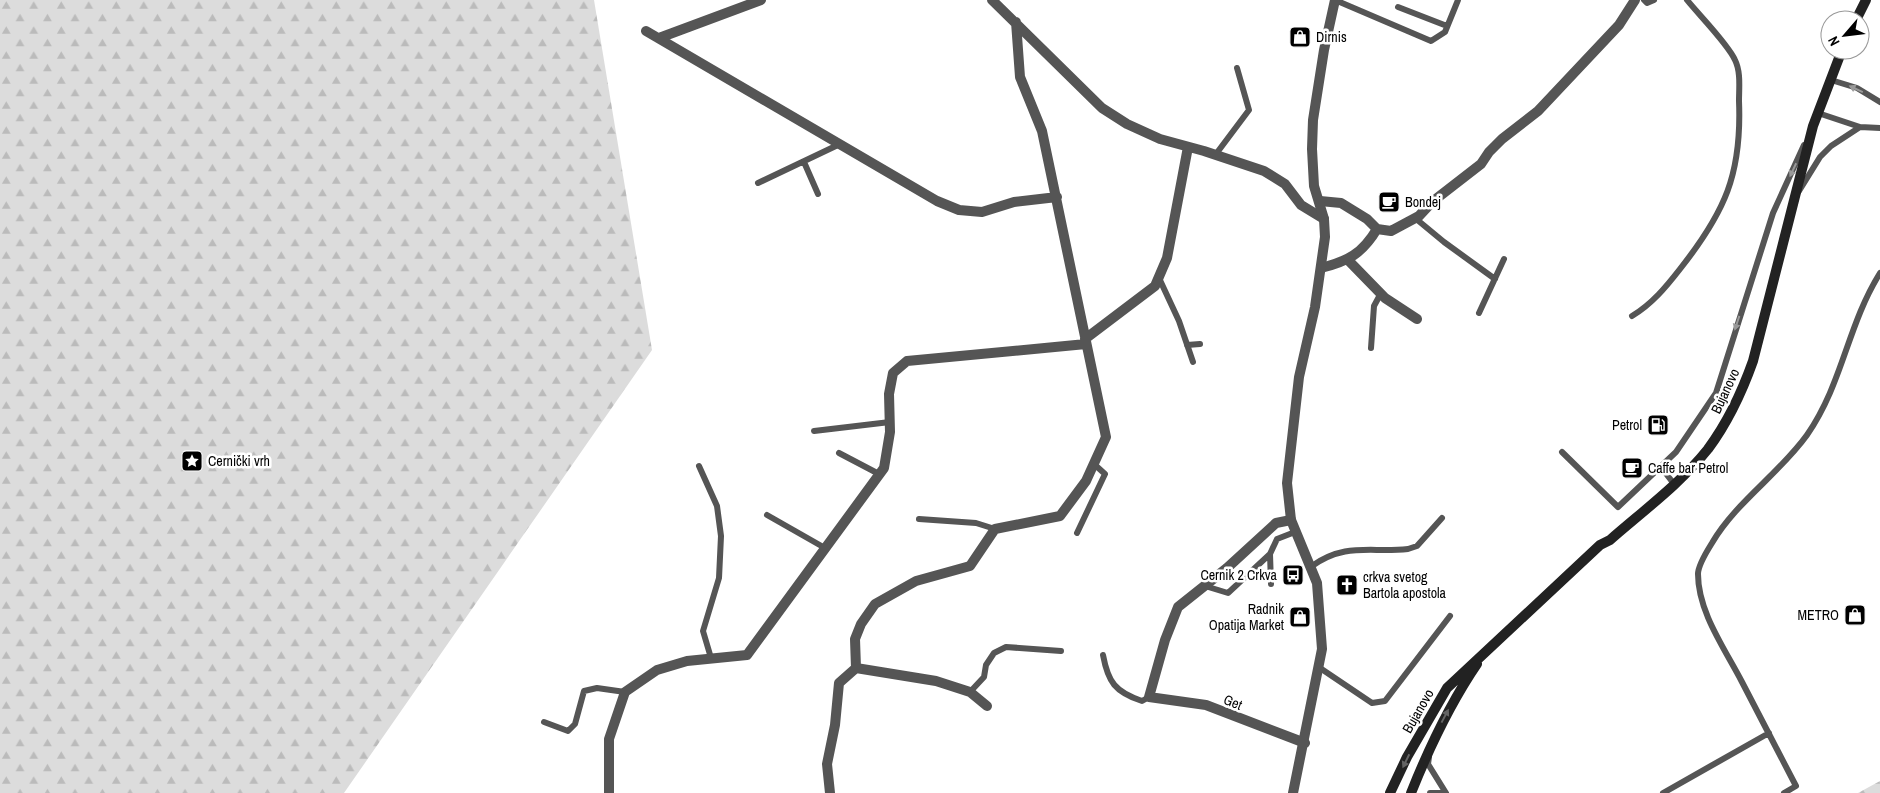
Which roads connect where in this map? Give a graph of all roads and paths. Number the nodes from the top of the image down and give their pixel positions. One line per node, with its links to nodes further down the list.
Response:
1 (761, 0): 13 (street)
2 (992, 0): 10 (street)
3 (1335, 0): 11 (lane); 30 (street)
4 (1458, 0): 11 (lane)
5 (1635, 0): 31 (street)
6 (1644, 0): 7 (lane)
7 (1654, 0)
8 (1687, 0): 42 (lane)
9 (1398, 7): 11 (lane)
10 (1016, 22): 23 (street); 29 (street)
11 (1447, 26)
12 (646, 31): 13 (street)
13 (659, 38): 22 (street)
14 (1838, 60): 16 (main road, Bujanovo)
15 (1237, 68): 24 (lane)
16 (1830, 80): 17 (lane, one-way to 16); 18 (main road, Bujanovo)
17 (1880, 102)
18 (1818, 113): 19 (main road, Bujanovo); 20 (lane)
19 (1813, 126): 28 (main road, Bujanovo); 55 (lane, one-way to 55)
20 (1860, 127): 21 (lane); 28 (lane)
21 (1880, 128)
22 (840, 144): 25 (lane); 29 (street)
23 (1188, 147): 24 (street); 38 (street)
24 (1216, 154): 32 (street)
25 (804, 162): 26 (lane); 27 (lane)
26 (758, 184)
27 (818, 194)
28 (1796, 196): 57 (main road, Bujanovo)
29 (1056, 197): 44 (street)
30 (1320, 202): 32 (street); 33 (street)
31 (1415, 218): 33 (street); 39 (lane)
32 (1324, 219): 36 (street)
33 (1377, 229): 35 (street)
34 (1504, 259): 39 (lane)
35 (1348, 260): 36 (street); 40 (street)
36 (1321, 268): 61 (street)
37 (1880, 274): 82 (lane)
38 (1159, 278): 44 (street); 46 (lane)
39 (1495, 279): 41 (lane)
40 (1380, 293): 43 (street); 47 (lane)
41 (1479, 313)
42 (1632, 316)
43 (1417, 319)
44 (1085, 341): 49 (street); 53 (street)
45 (1200, 344): 46 (lane)
46 (1187, 345): 48 (lane)
47 (1371, 348)
48 (1193, 362)
49 (890, 422): 50 (lane); 56 (street)
50 (814, 431)
51 (1562, 452): 55 (lane)
52 (839, 453): 56 (lane)
53 (1094, 464): 62 (street); 64 (lane)
54 (699, 466): 74 (lane)
55 (1661, 467): 57 (lane)
56 (879, 474): 65 (street)
57 (1674, 484): 72 (main road, Bujanovo)
58 (766, 515): 65 (lane)
59 (1442, 518): 67 (lane)
60 (918, 519): 62 (lane)
61 (1291, 520): 63 (street); 69 (street)
62 (995, 529): 75 (street)
63 (1295, 532): 66 (lane); 67 (street)
64 (1077, 533)
65 (825, 548): 74 (street)
66 (1270, 554): 68 (lane); 69 (lane)
67 (1312, 566): 76 (street)
68 (1271, 584)
69 (1205, 586): 79 (street)
70 (1450, 616): 76 (lane)
71 (1061, 651): 78 (lane)
72 (1485, 653): 84 (main road, Bujanovo, one-way to 72); 88 (main road, Bujanovo, one-way to 88)
73 (1103, 655): 79 (lane)
74 (711, 658): 77 (street)
75 (856, 668): 78 (street); 86 (street)
76 (1320, 668): 83 (street)
77 (625, 692): 81 (lane); 85 (street)
78 (970, 692): 80 (street)
79 (1149, 697): 83 (street, Get)
80 (987, 706)
81 (544, 722)
82 (1769, 733): 93 (lane); 94 (lane)
83 (1304, 743): 87 (street)
84 (1432, 745): 89 (main road, Bujanovo); 92 (lane)
85 (609, 793)
86 (830, 793)
87 (1293, 793)
88 (1390, 793)
89 (1411, 793)
90 (1430, 793): 91 (lane)
91 (1442, 793)
92 (1446, 793)
93 (1663, 793)
94 (1784, 793)

